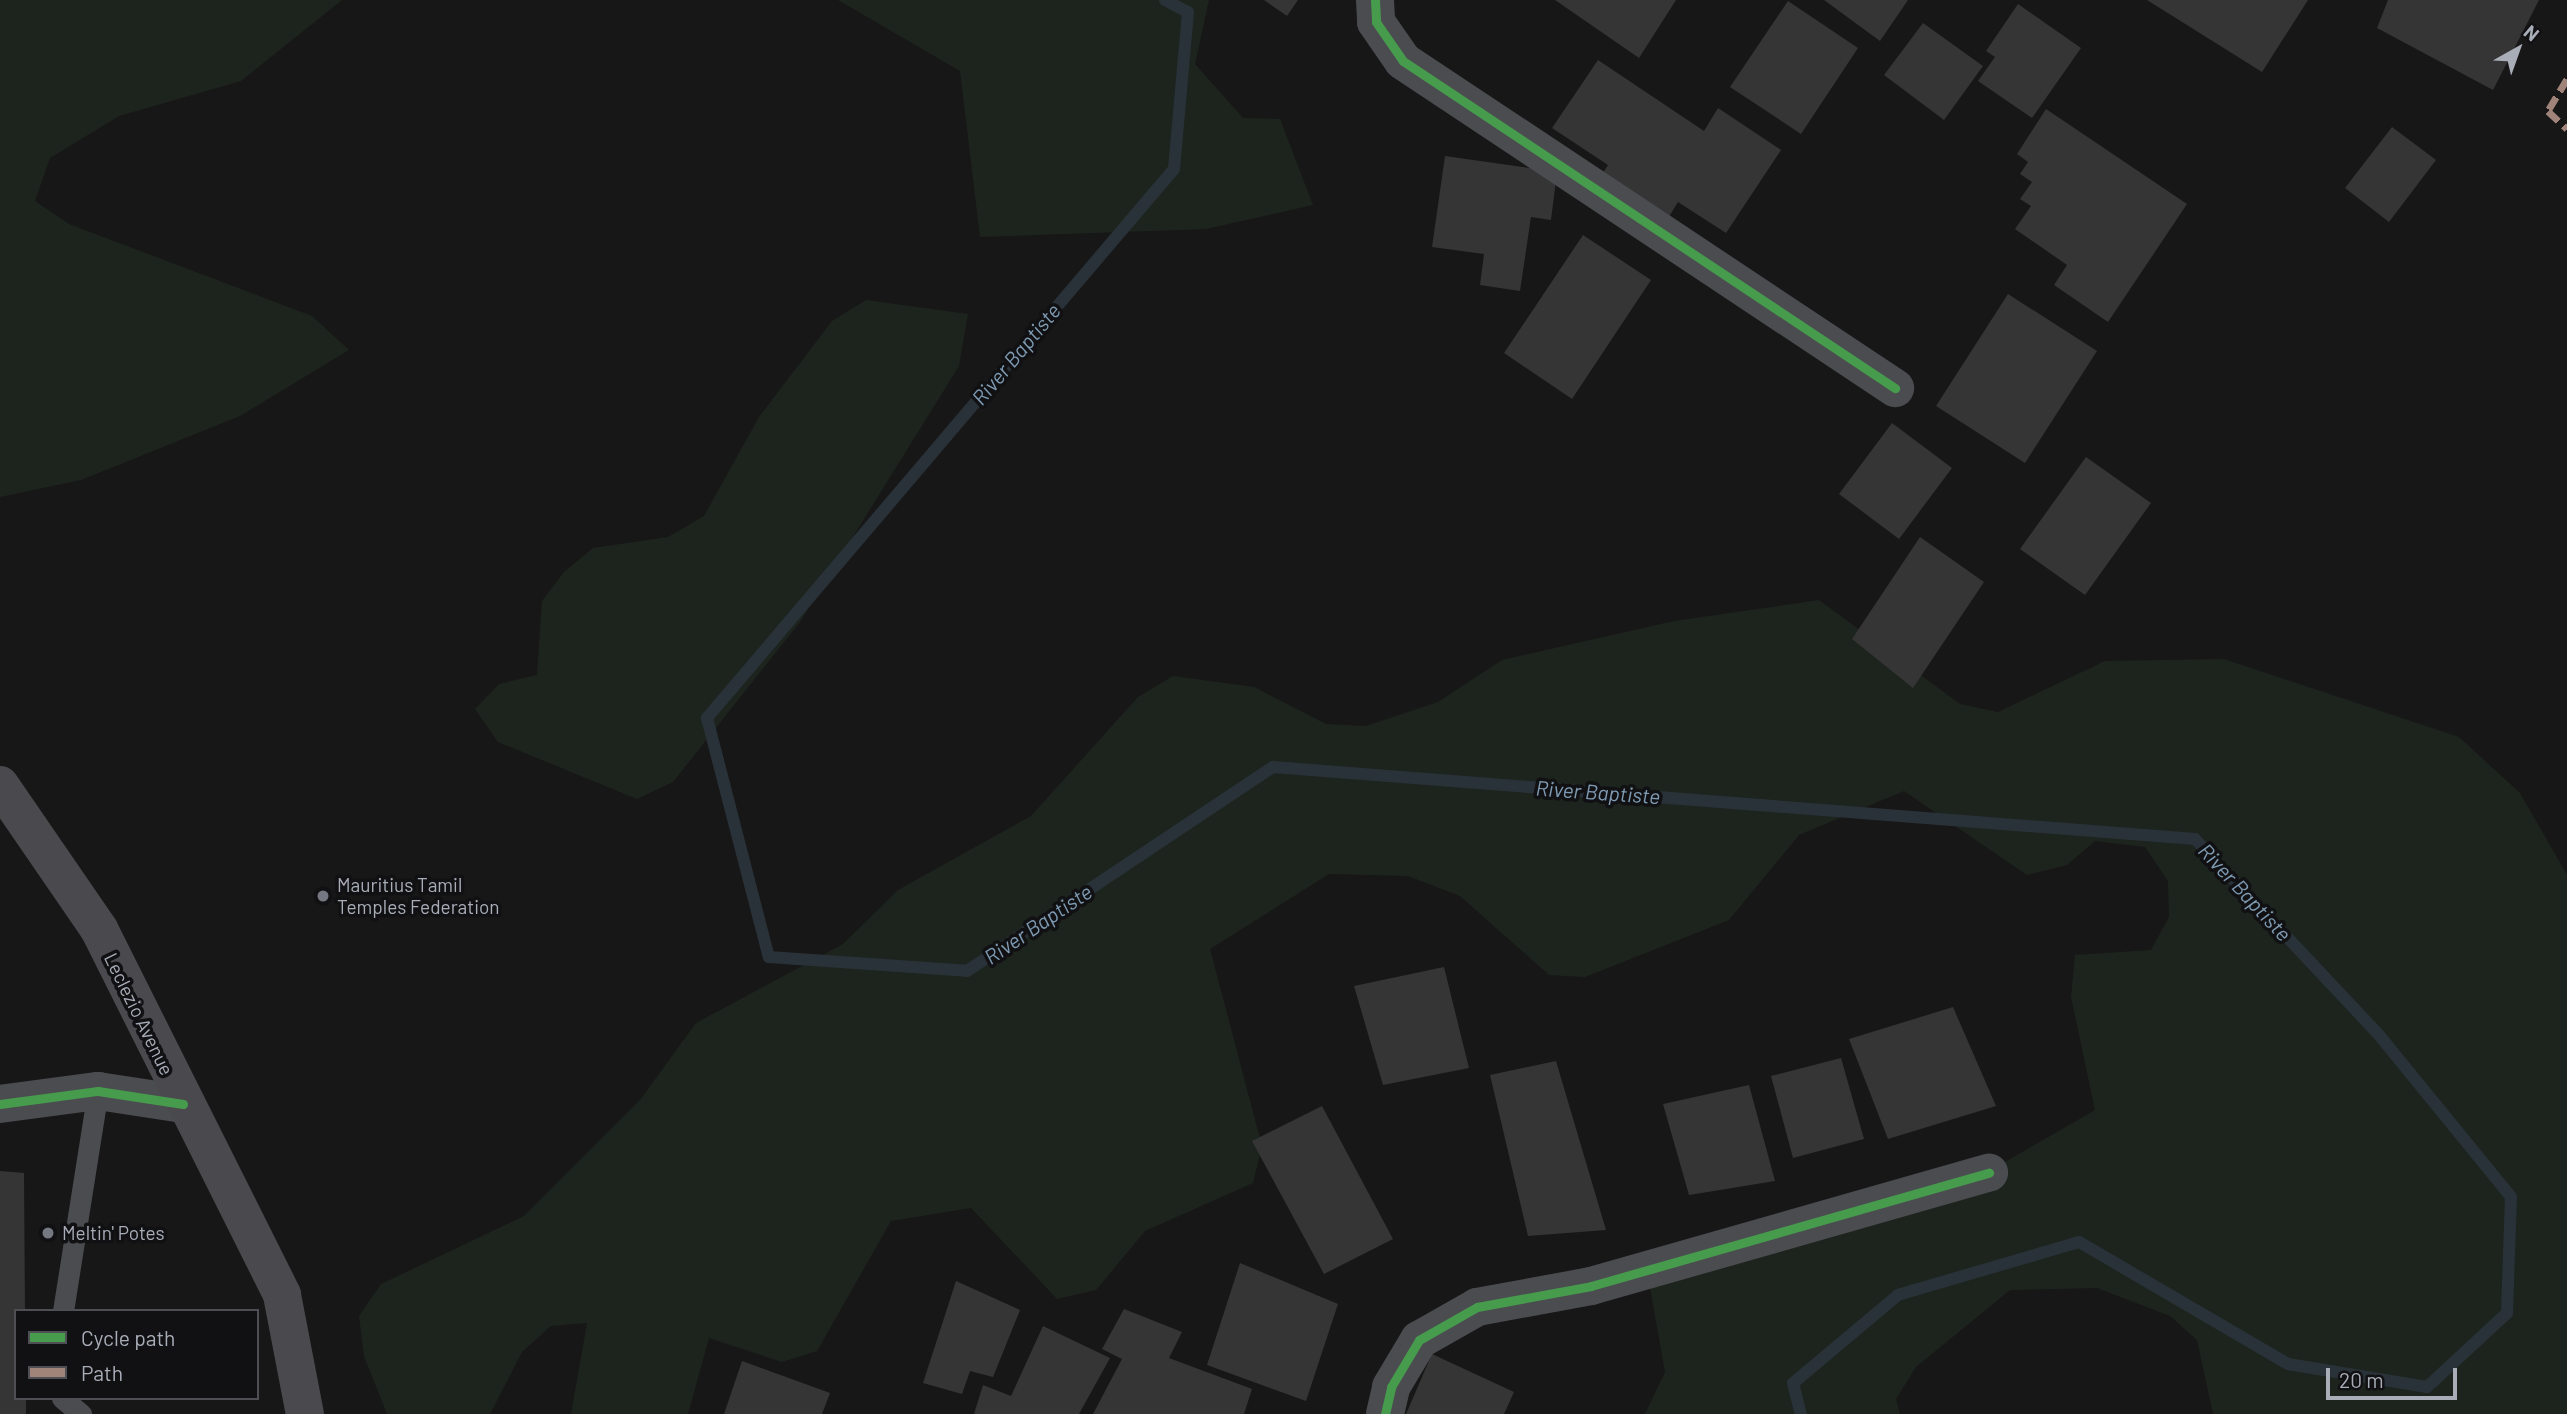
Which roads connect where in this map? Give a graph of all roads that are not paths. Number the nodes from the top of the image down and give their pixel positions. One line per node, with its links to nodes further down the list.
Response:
1 (1376, 0): 2 (street)
2 (1895, 387)
3 (0, 785): 6 (main road, Leclezio Avenue)
4 (98, 1091): 5 (street); 6 (street); 8 (lane)
5 (8, 1101)
6 (183, 1104): 11 (main road, Leclezio Avenue)
7 (1989, 1174): 12 (street)
8 (63, 1309)
9 (64, 1400): 10 (lane)
10 (81, 1414)
11 (305, 1414)
12 (1385, 1414)

